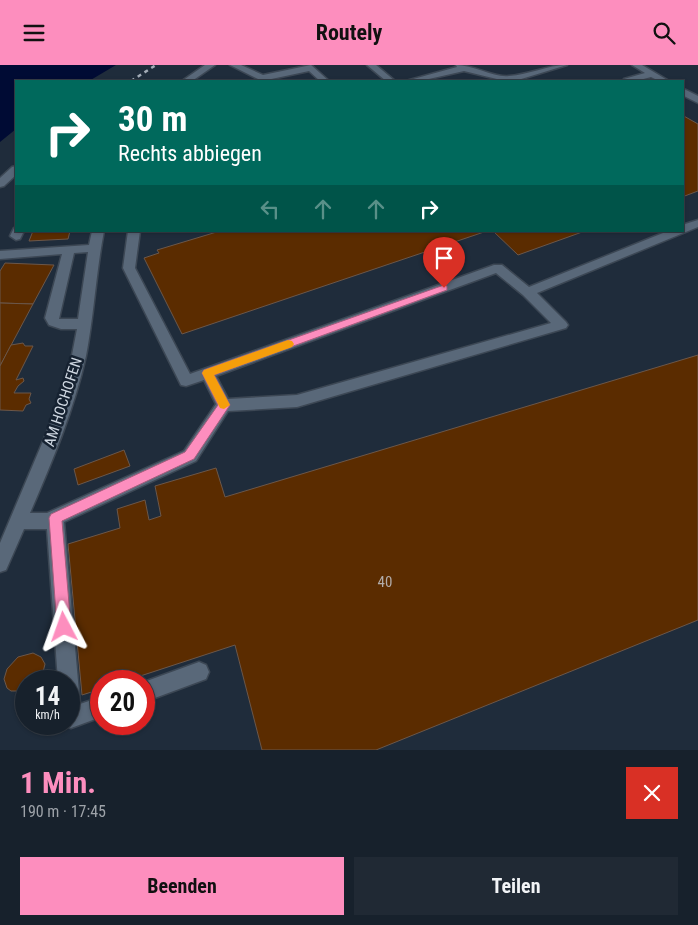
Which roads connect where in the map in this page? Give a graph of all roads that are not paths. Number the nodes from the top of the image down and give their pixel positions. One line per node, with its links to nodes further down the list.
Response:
1 (211, 65): 10 (street)
2 (234, 65): 11 (street)
3 (322, 65): 8 (street)
4 (371, 65): 14 (street)
5 (563, 65): 16 (street)
6 (636, 65): 9 (street)
7 (462, 67): 15 (street); 16 (street)
8 (311, 68): 11 (street); 13 (street)
9 (653, 74): 17 (street); 18 (street)
10 (188, 79)
11 (262, 79): 12 (street)
12 (256, 80)
13 (324, 80)
14 (390, 80)
15 (414, 80)
16 (512, 80)
17 (631, 80)
18 (663, 80)
19 (684, 92): 20 (street)
20 (698, 100)
21 (15, 170): 22 (street)
22 (0, 184)
23 (698, 223): 24 (street)
24 (684, 229)
25 (98, 232): 28 (street, AM HOCHOFEN)
26 (134, 232): 33 (street)
27 (677, 232): 31 (street)
28 (95, 248): 29 (street); 32 (street, AM HOCHOFEN)
29 (69, 250): 30 (street); 32 (street)
30 (0, 255)
31 (528, 292): 33 (street); 34 (street)
32 (84, 324): 36 (street, AM HOCHOFEN)
33 (208, 373): 34 (street)
34 (224, 405): 35 (street)
35 (55, 518): 36 (street); 38 (street)
36 (18, 521): 37 (street, AM HOCHOFEN)
37 (0, 564)
38 (67, 670)
39 (199, 672): 40 (street)
40 (155, 688)

